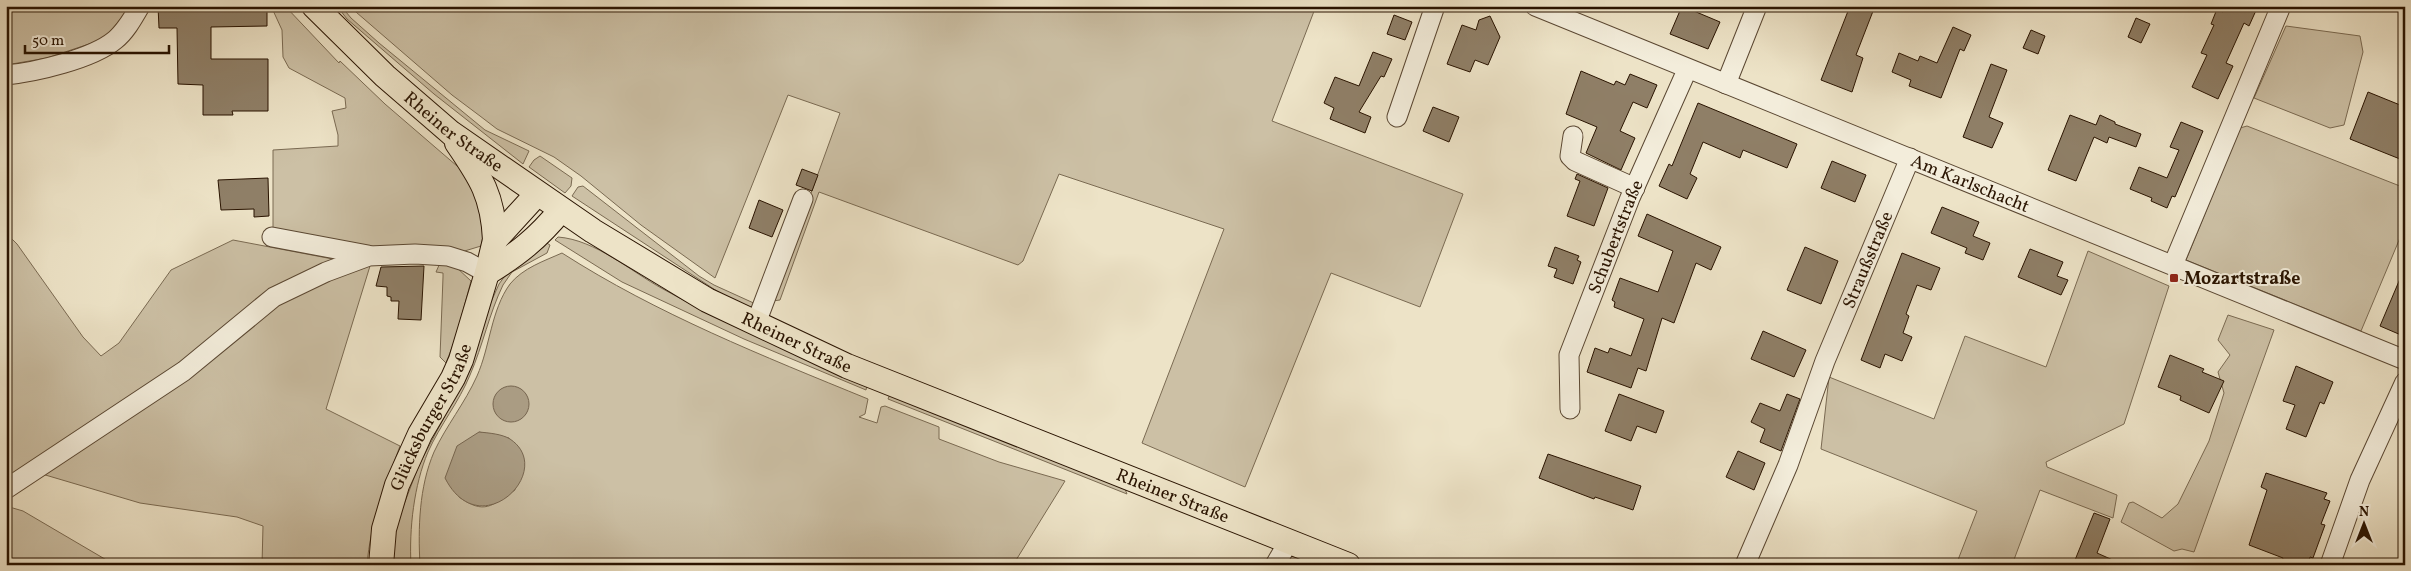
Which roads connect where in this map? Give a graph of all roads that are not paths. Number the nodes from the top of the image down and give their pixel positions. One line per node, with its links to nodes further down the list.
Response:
1 (140, 6): 8 (street)
2 (314, 6): 11 (main road, Rheiner Straße)
3 (1436, 6): 10 (street)
4 (1535, 6): 7 (street, Am Karlschacht)
5 (1757, 6): 9 (street)
6 (2281, 6): 21 (street)
7 (1687, 70): 9 (street, Am Karlschacht); 14 (street, Schubertstraße)
8 (6, 75)
9 (1726, 84): 13 (street, Am Karlschacht)
10 (1397, 117)
11 (451, 133): 15 (main road, Rheiner Straße); 19 (main road)
12 (1573, 136): 14 (street)
13 (1910, 158): 21 (street, Am Karlschacht); 32 (street, Straußstraße)
14 (1635, 188): 26 (street, Schubertstraße)
15 (537, 194): 17 (main road, Rheiner Straße); 19 (main road)
16 (803, 200): 23 (street)
17 (561, 210): 22 (main road); 23 (main road, Rheiner Straße)
18 (272, 237): 20 (street)
19 (494, 240): 22 (main road, Glücksburger Straße)
20 (369, 256): 22 (street); 27 (street)
21 (2173, 265): 24 (street, Am Karlschacht)
22 (487, 273): 29 (main road, Glücksburger Straße)
23 (756, 324): 28 (main road, Rheiner Straße)
24 (2405, 360)
25 (2405, 382): 33 (street)
26 (1570, 409)
27 (6, 489)
28 (1289, 542): 30 (street); 31 (main road, Rheiner Straße)
29 (381, 565)
30 (1275, 565)
31 (1348, 565)
32 (1745, 565)
33 (2330, 565)

